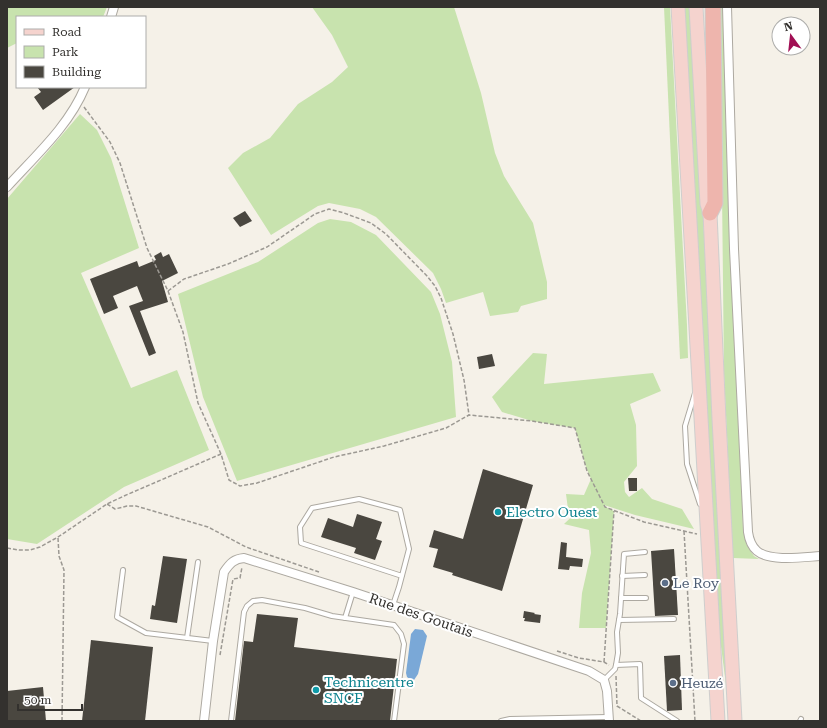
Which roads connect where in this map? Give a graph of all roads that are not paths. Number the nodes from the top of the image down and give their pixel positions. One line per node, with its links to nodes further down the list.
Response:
1 (678, 7): 19 (main road)
2 (696, 7): 7 (main road)
3 (713, 7): 7 (highway)
4 (727, 7): 9 (street)
5 (85, 88): 6 (street)
6 (7, 187)
7 (710, 213): 27 (main road)
8 (645, 552): 14 (lane)
9 (820, 556)
10 (198, 562): 23 (lane)
11 (123, 570): 23 (lane)
12 (645, 575): 14 (lane)
13 (402, 576): 13 (lane); 18 (lane)
14 (622, 576): 16 (lane)
15 (353, 592): 18 (street, Rue des Goutais); 20 (lane); 24 (street, Rue des Goutais)
16 (621, 598): 17 (lane); 22 (lane)
17 (646, 598)
18 (393, 606): 26 (street, Rue des Goutais)
19 (712, 612): 34 (main road); 35 (street)
20 (345, 618): 30 (lane); 31 (lane)
21 (674, 619): 22 (lane)
22 (619, 620): 25 (lane)
23 (187, 638): 24 (lane)
24 (213, 641): 29 (street)
25 (615, 667): 26 (lane); 33 (lane)
26 (604, 680): 28 (street)
27 (736, 717)
28 (608, 719): 32 (lane)
29 (204, 721)
30 (231, 721)
31 (394, 721)
32 (501, 721)
33 (677, 721)
34 (718, 721)
35 (724, 721)

